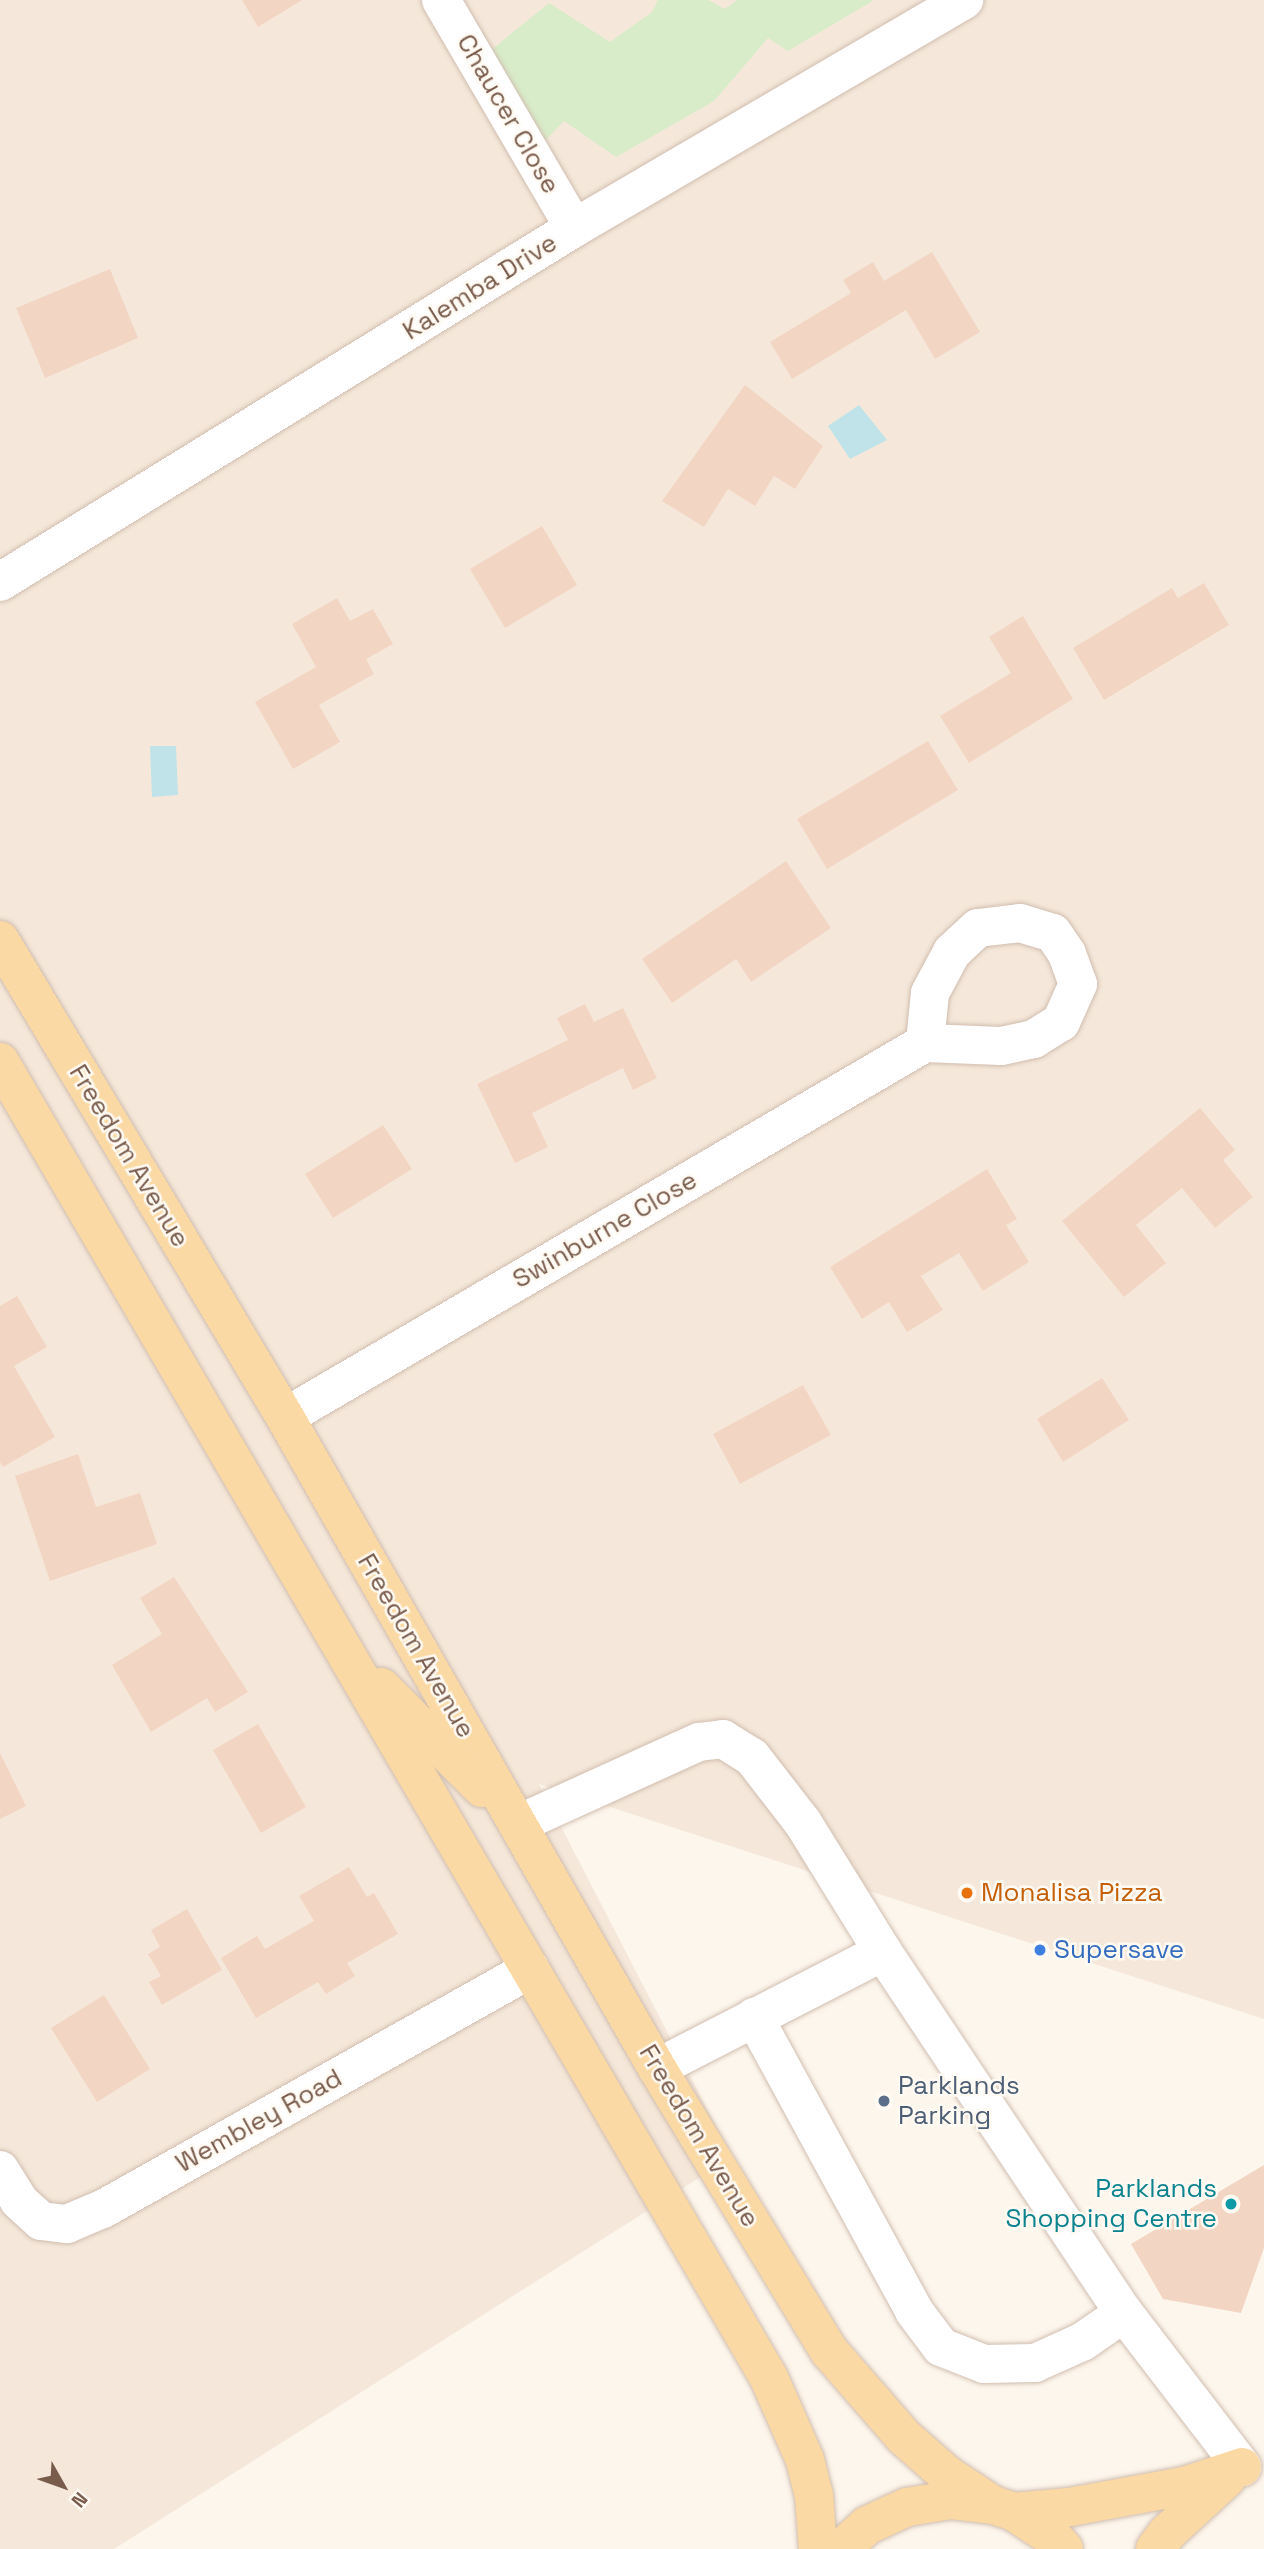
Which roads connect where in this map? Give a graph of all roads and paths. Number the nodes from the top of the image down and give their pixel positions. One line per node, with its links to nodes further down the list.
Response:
1 (441, 0): 3 (street, Chaucer Close)
2 (964, 0): 3 (street, Kalemba Drive)
3 (574, 228): 4 (street, Kalemba Drive)
4 (0, 582)
5 (0, 940): 8 (main road, Freedom Avenue)
6 (925, 1043): 8 (street, Swinburne Close)
7 (0, 1062): 9 (main road)
8 (285, 1417): 10 (main road, Freedom Avenue)
9 (343, 1650): 10 (main road); 12 (main road)
10 (518, 1825): 11 (street); 14 (main road, Freedom Avenue)
11 (883, 1952): 13 (street); 16 (street)
12 (530, 1969): 15 (street, Wembley Road); 19 (main road)
13 (754, 2017): 14 (street); 16 (street)
14 (657, 2068): 18 (main road, Freedom Avenue)
15 (0, 2170)
16 (1124, 2313): 17 (street)
17 (1253, 2460): 18 (main road); 22 (main road)
18 (1003, 2509): 20 (main road); 21 (main road, Freedom Avenue)
19 (818, 2549)
20 (841, 2549)
21 (1064, 2549)
22 (1155, 2549)

